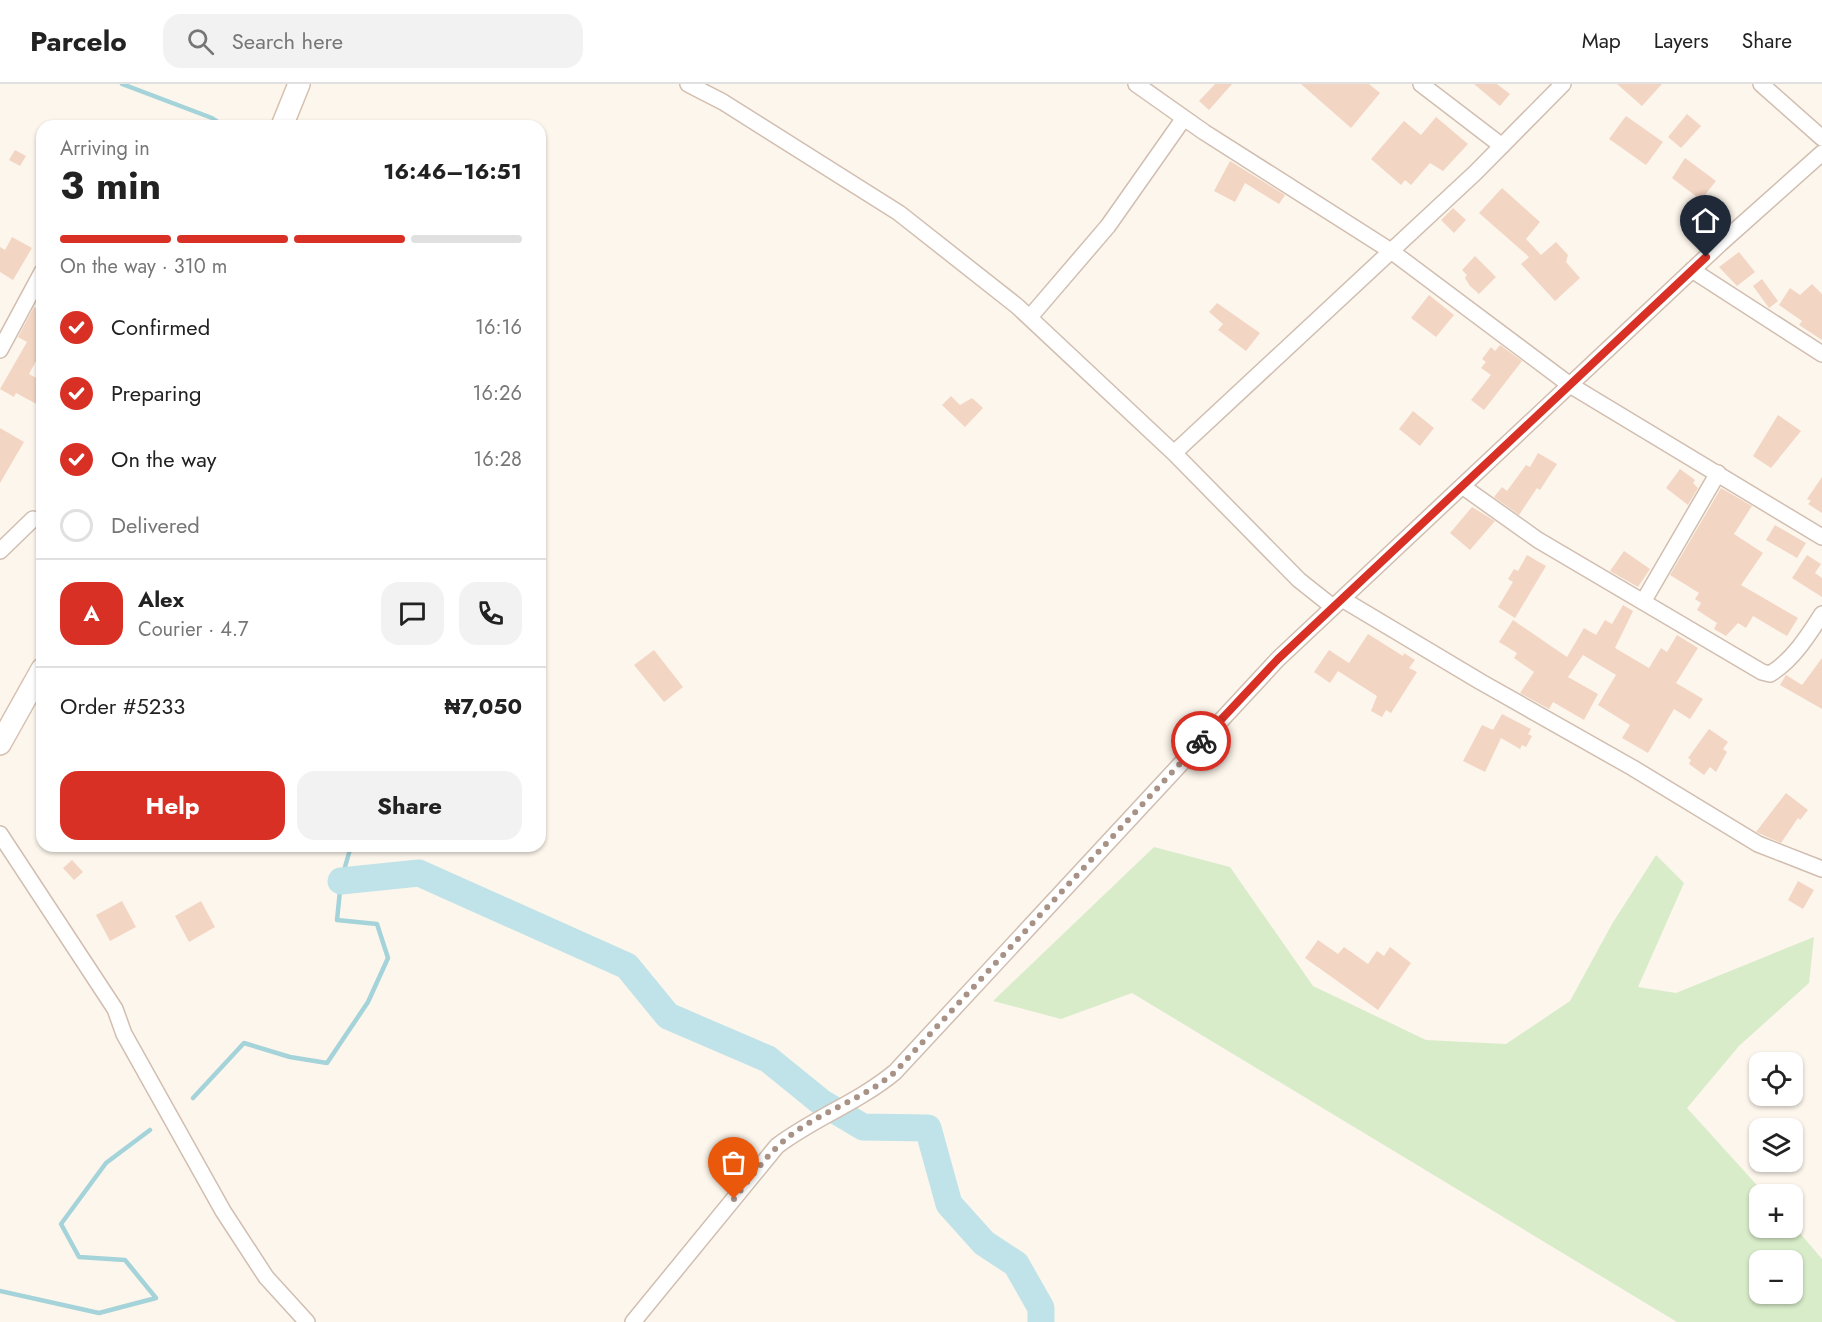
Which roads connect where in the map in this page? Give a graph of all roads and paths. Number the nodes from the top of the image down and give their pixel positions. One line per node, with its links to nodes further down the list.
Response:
1 (285, 84): 9 (main road)
2 (299, 84): 10 (main road)
3 (688, 84): 17 (street)
4 (1136, 84): 8 (street)
5 (1421, 84): 12 (street)
6 (1563, 84): 12 (street)
7 (1761, 84): 11 (street)
8 (1184, 118): 14 (street); 17 (street)
9 (277, 120)
10 (278, 120)
11 (1822, 138)
12 (1502, 146): 14 (street)
13 (1822, 153): 15 (street)
14 (1391, 251): 20 (street); 21 (street)
15 (1692, 270): 19 (street); 20 (street)
16 (36, 283): 18 (street)
17 (1030, 317): 21 (street)
18 (0, 350)
19 (1822, 354)
20 (1570, 385): 22 (street); 23 (street)
21 (1174, 453): 28 (street)
22 (1718, 473): 25 (street); 27 (street)
23 (1462, 486): 27 (street); 28 (street)
24 (33, 519): 26 (street)
25 (1822, 537)
26 (0, 551)
27 (1643, 602): 29 (street)
28 (1337, 603): 35 (street); 37 (street)
29 (1822, 614)
30 (36, 680): 32 (main road)
31 (36, 699): 33 (main road)
32 (0, 744)
33 (0, 755)
34 (0, 834): 36 (street)
35 (1822, 869)
36 (307, 1322)
37 (633, 1322)

